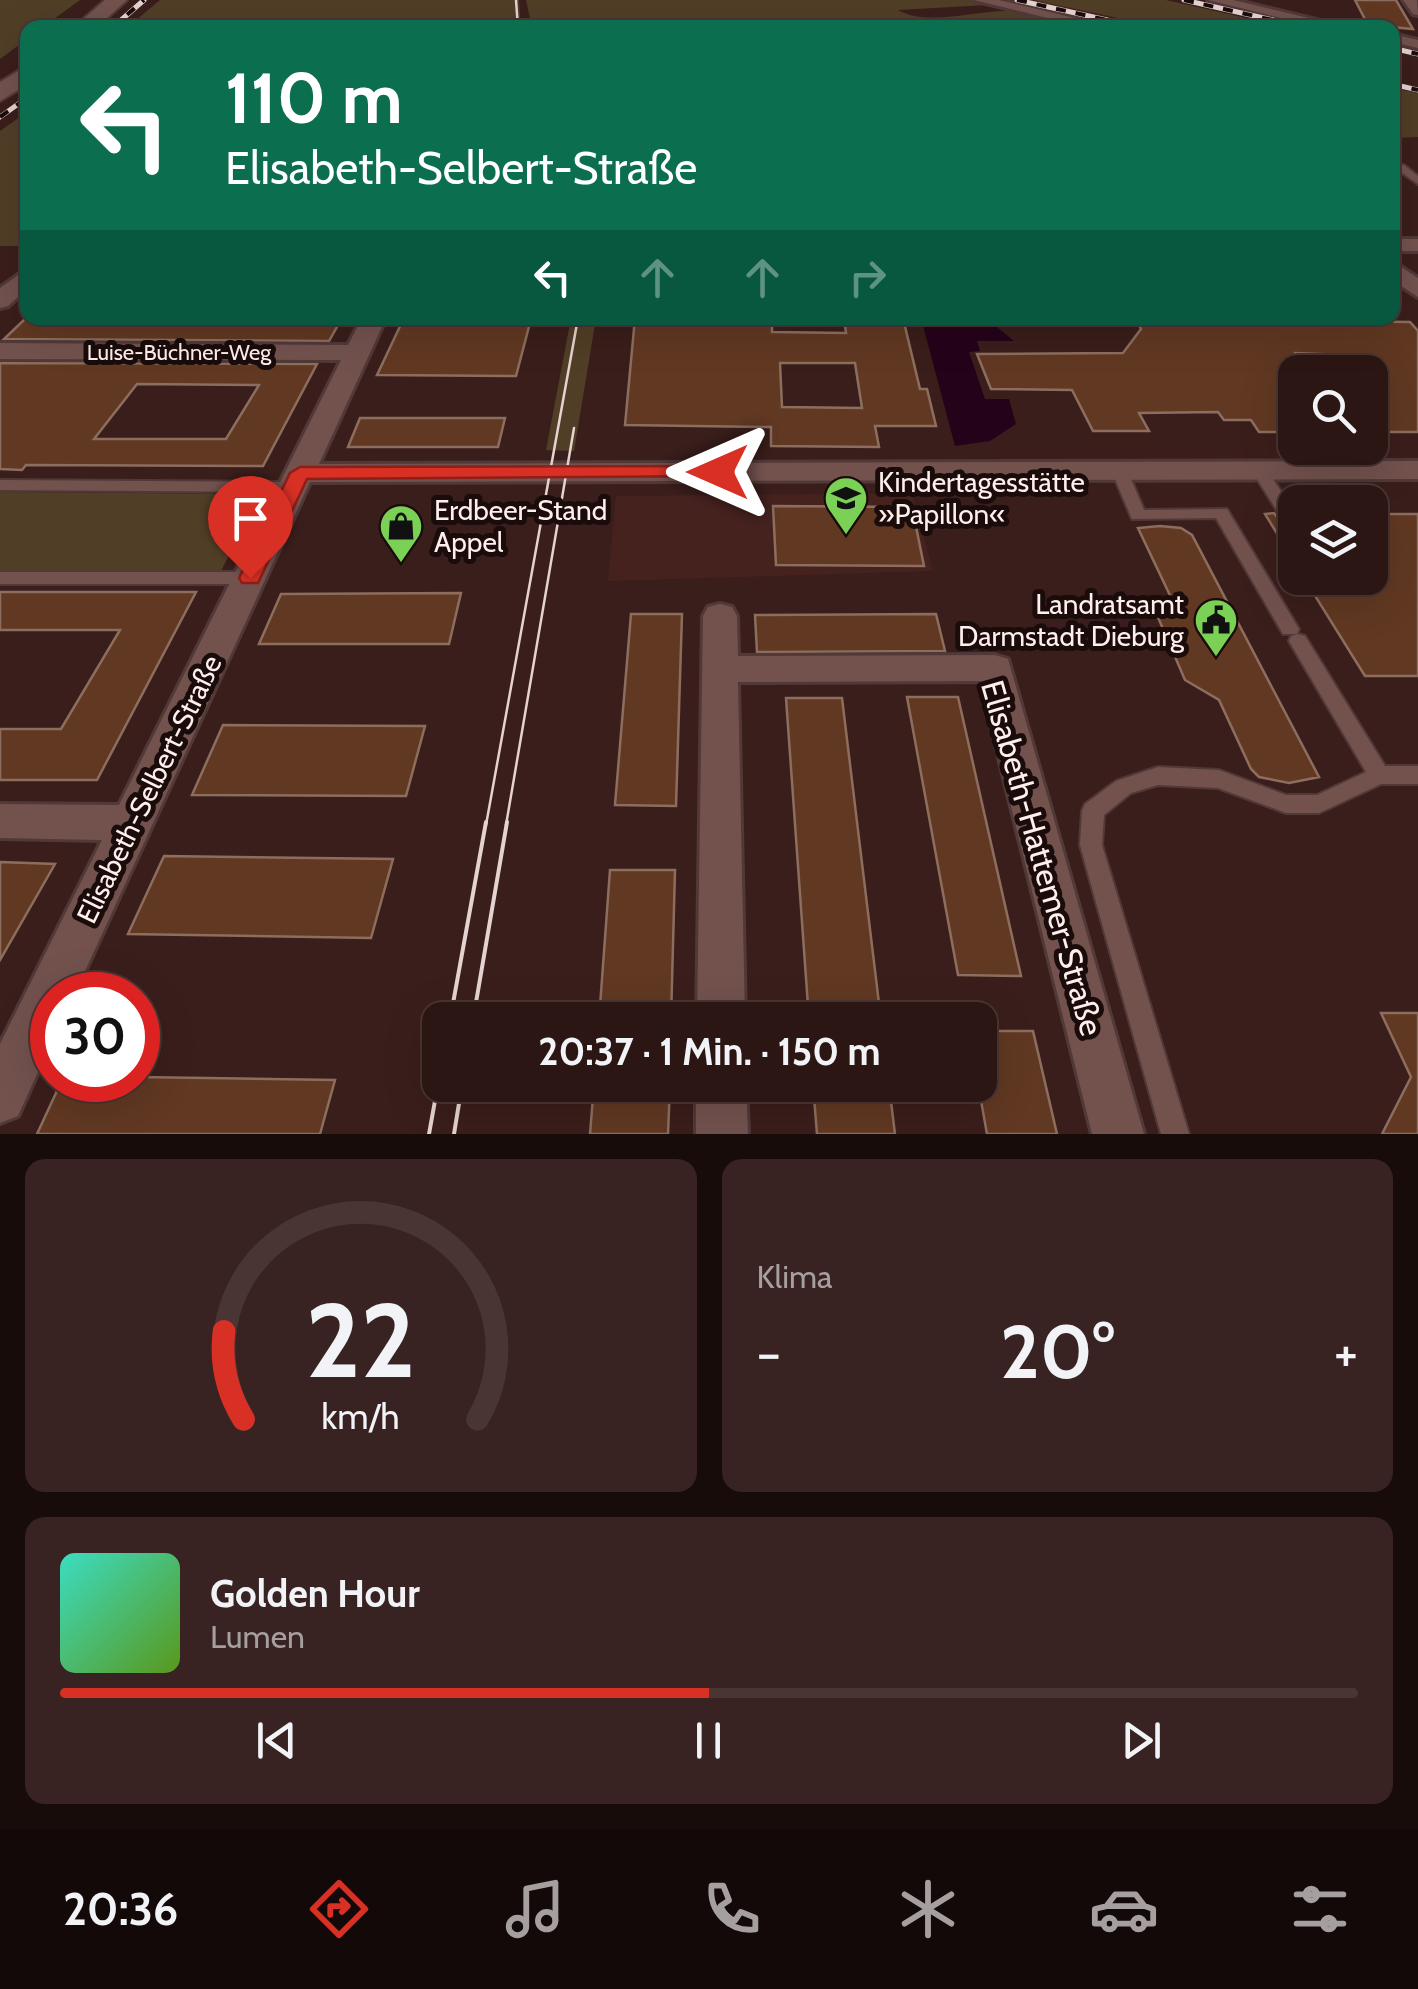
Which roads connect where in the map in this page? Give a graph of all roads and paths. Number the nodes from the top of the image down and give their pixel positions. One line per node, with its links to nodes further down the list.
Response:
1 (118, 0): 6 (main road)
2 (981, 0): 7 (street)
3 (1215, 0): 8 (street)
4 (1410, 0): 5 (street)
5 (1418, 11)
6 (93, 20)
7 (1073, 20)
8 (1306, 20)
9 (20, 78): 10 (main road)
10 (0, 94)
11 (20, 282): 12 (street)
12 (0, 301)
13 (371, 325): 15 (street, Elisabeth-Selbert-Straße)
14 (0, 351): 15 (street, Luise-Büchner-Weg)
15 (357, 353): 19 (street, Elisabeth-Selbert-Straße)
16 (1418, 470): 17 (street)
17 (1260, 471): 18 (street); 21 (lane)
18 (1120, 472): 19 (street); 26 (lane)
19 (297, 480): 20 (lane); 23 (street, Elisabeth-Selbert-Straße)
20 (0, 485)
21 (1278, 500)
22 (0, 578): 23 (lane)
23 (250, 578): 29 (street, Elisabeth-Selbert-Straße)
24 (720, 616): 25 (street)
25 (720, 669): 30 (street); 34 (street, Elisabeth-Hattemer-Straße)
26 (1379, 775): 27 (lane); 35 (lane)
27 (1418, 775)
28 (0, 821): 29 (street)
29 (134, 822): 31 (street, Elisabeth-Selbert-Straße)
30 (721, 1002)
31 (0, 1098)
32 (721, 1102): 33 (street)
33 (722, 1134)
34 (1118, 1134)
35 (1174, 1134)

